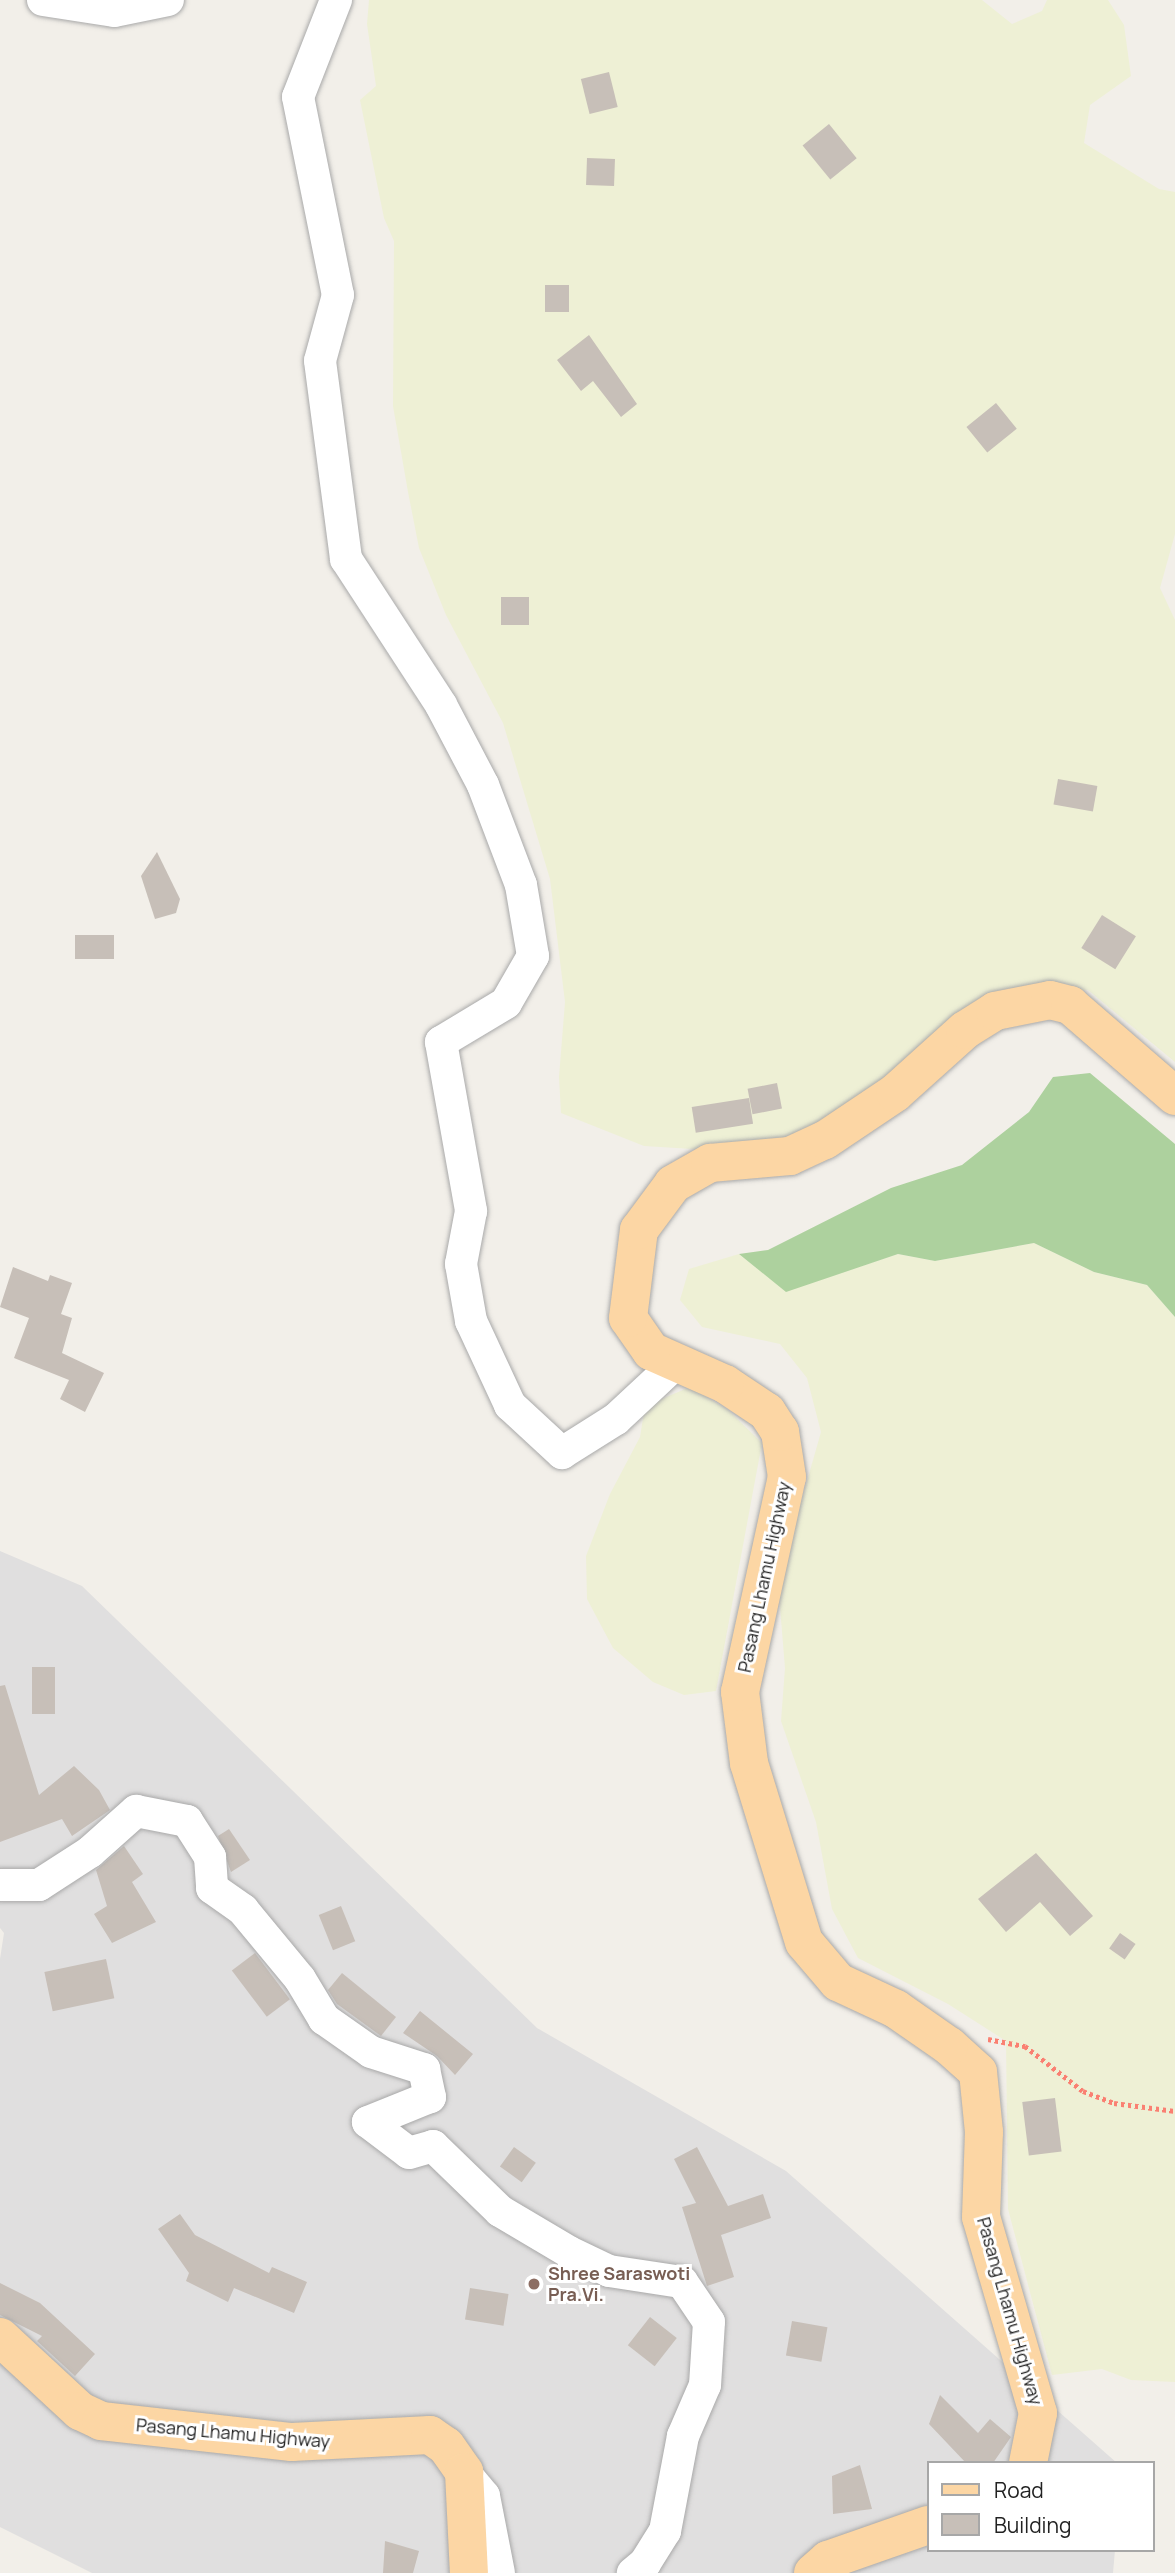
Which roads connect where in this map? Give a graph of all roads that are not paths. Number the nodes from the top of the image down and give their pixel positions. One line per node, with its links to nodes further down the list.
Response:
1 (43, 0): 2 (street)
2 (168, 0)
3 (336, 0): 5 (street)
4 (1175, 1096): 5 (main road, Pasang Lhamu Highway)
5 (674, 1365): 8 (main road, Pasang Lhamu Highway)
6 (0, 1885): 14 (street)
7 (0, 2337): 9 (main road, Pasang Lhamu Highway)
8 (1028, 2461)
9 (464, 2472): 12 (main road); 13 (street)
10 (926, 2526): 11 (main road)
11 (822, 2570)
12 (469, 2573)
13 (499, 2573)
14 (633, 2573)

